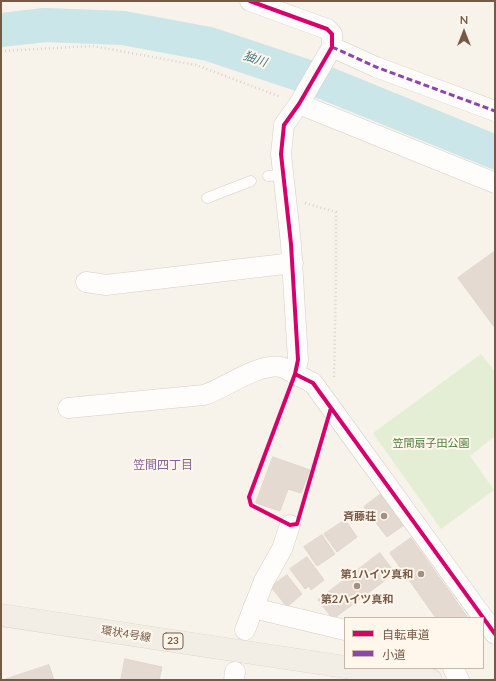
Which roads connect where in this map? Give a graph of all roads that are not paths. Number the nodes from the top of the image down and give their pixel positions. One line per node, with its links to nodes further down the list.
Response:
1 (250, 1): 2 (street)
2 (333, 47): 3 (street); 4 (street)
3 (299, 104): 6 (street); 8 (street)
4 (495, 111)
5 (251, 181): 7 (lane)
6 (495, 182)
7 (207, 198)
8 (293, 264): 9 (street); 10 (street)
9 (86, 282)
10 (295, 374): 11 (street); 15 (street)
11 (68, 408)
12 (290, 525): 13 (street)
13 (252, 608): 16 (street); 17 (street)
14 (1, 615): 18 (main road, 環状4号線 / 23)
15 (480, 617)
16 (245, 630)
17 (344, 630)
18 (344, 667)
19 (357, 669): 21 (main road)
20 (453, 669): 22 (street)
21 (431, 680)
22 (458, 680)

